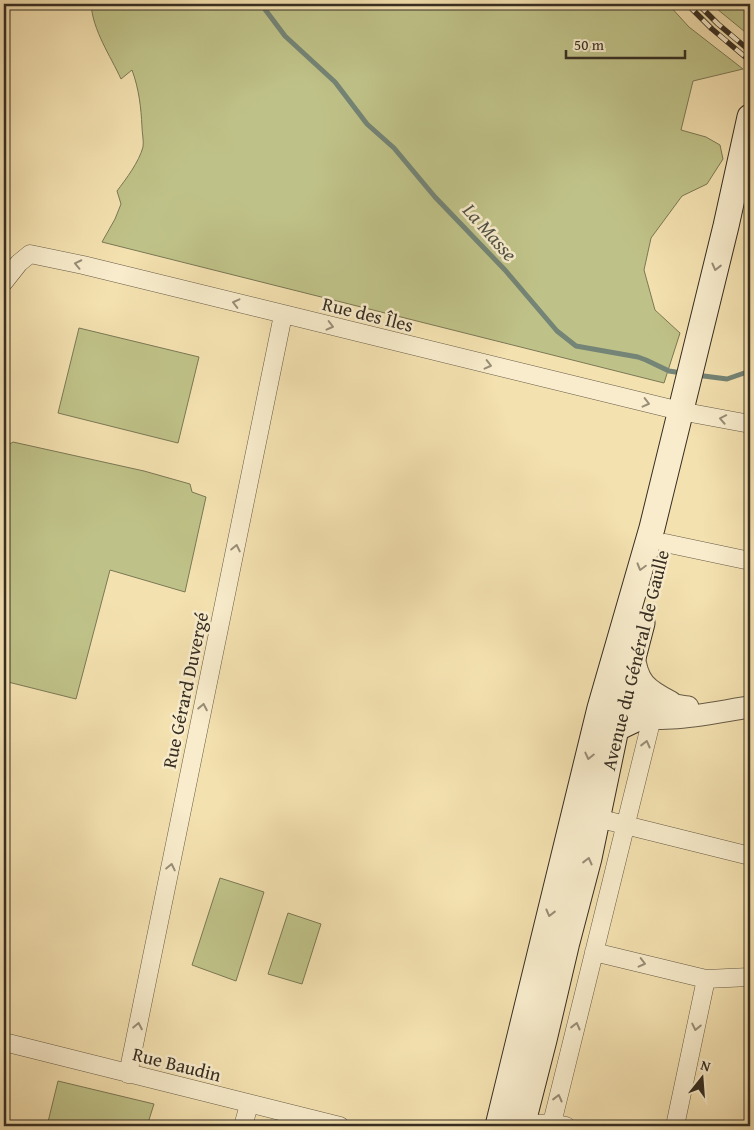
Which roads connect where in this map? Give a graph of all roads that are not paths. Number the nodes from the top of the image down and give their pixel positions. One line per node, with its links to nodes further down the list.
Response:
1 (750, 117): 2 (main road, Avenue du Général de Gaulle)
2 (746, 156): 6 (main road, Avenue du Général de Gaulle, one-way to 6)
3 (750, 194): 6 (main road, Avenue du Général de Gaulle)
4 (4, 282): 5 (street, Rue des Îles, one-way to 4)
5 (283, 315): 7 (street, Rue des Îles, one-way to 7); 24 (street, Rue Gérard Duvergé, one-way to 5)
6 (701, 361): 7 (main road, Avenue du Général de Gaulle)
7 (685, 408): 8 (street, Rue des Îles, one-way to 7); 9 (main road, Avenue du Général de Gaulle); 11 (main road, Avenue du Général de Gaulle, one-way to 11)
8 (750, 424)
9 (665, 543): 10 (street); 11 (main road, Avenue du Général de Gaulle)
10 (750, 561)
11 (626, 651): 12 (street); 14 (main road, Avenue du Général de Gaulle)
12 (677, 706): 14 (street); 15 (street)
13 (750, 707): 15 (street)
14 (624, 712): 15 (street); 16 (main road, Avenue du Général de Gaulle); 17 (street, one-way to 14); 22 (main road, one-way to 22)
15 (716, 712)
16 (597, 818): 17 (street); 26 (main road, Avenue du Général de Gaulle, one-way to 16)
17 (625, 825): 18 (street); 19 (street)
18 (750, 856)
19 (594, 952): 21 (street, one-way to 21); 27 (street, one-way to 19)
20 (750, 977): 21 (street)
21 (706, 979): 31 (street, one-way to 31)
22 (529, 1003): 26 (street); 30 (main road)
23 (4, 1042): 24 (street, Rue Baudin)
24 (128, 1074): 25 (street, Rue Baudin)
25 (249, 1105): 28 (street); 29 (street, Rue Baudin)
26 (522, 1123): 27 (street)
27 (559, 1124)
28 (243, 1126)
29 (340, 1126)
30 (498, 1126)
31 (674, 1126)

